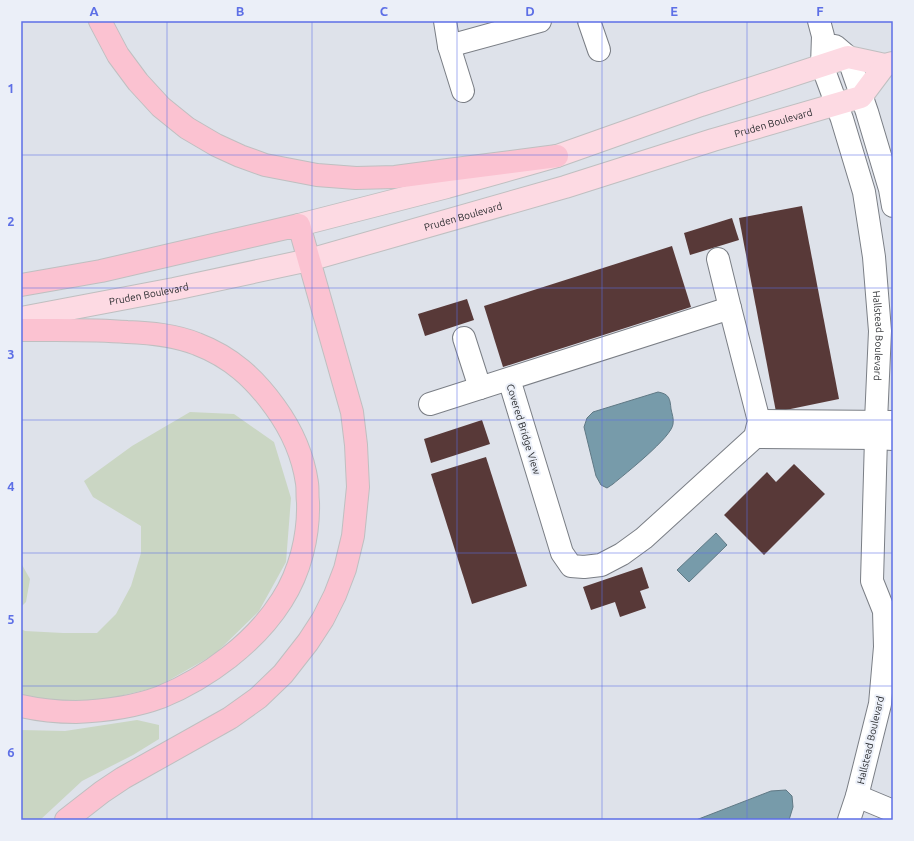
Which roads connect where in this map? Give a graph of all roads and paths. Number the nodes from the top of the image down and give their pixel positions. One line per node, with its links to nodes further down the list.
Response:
1 (100, 21): 14 (highway)
2 (445, 21): 6 (street)
3 (540, 21): 6 (street)
4 (589, 21): 7 (street)
5 (821, 28): 8 (street); 10 (street)
6 (449, 46): 11 (street)
7 (599, 50)
8 (848, 57): 9 (main road); 10 (main road); 12 (street)
9 (889, 64): 12 (main road)
10 (822, 65): 13 (street, Hallstead Boulevard); 14 (main road)
11 (463, 91)
12 (861, 97): 13 (main road, Pruden Boulevard); 15 (street)
13 (836, 104): 18 (main road, Pruden Boulevard); 28 (street, Hallstead Boulevard)
14 (557, 156): 16 (main road)
15 (893, 206)
16 (299, 225): 18 (highway); 19 (highway)
17 (718, 259): 20 (street)
18 (309, 260): 21 (main road, Pruden Boulevard); 34 (highway)
19 (21, 285)
20 (730, 308): 24 (street, Covered Bridge View); 27 (street)
21 (21, 318)
22 (21, 330): 31 (highway)
23 (464, 338): 25 (street)
24 (509, 379): 25 (street); 27 (street, Covered Bridge View)
25 (480, 388): 26 (street)
26 (430, 404)
27 (757, 429): 28 (street)
28 (884, 430): 30 (street, Hallstead Boulevard)
29 (893, 589): 30 (street, Hallstead Boulevard)
30 (884, 611): 32 (street, Hallstead Boulevard)
31 (21, 706)
32 (857, 796): 33 (street); 35 (street, Hallstead Boulevard)
33 (893, 811)
34 (66, 820)
35 (849, 820)

